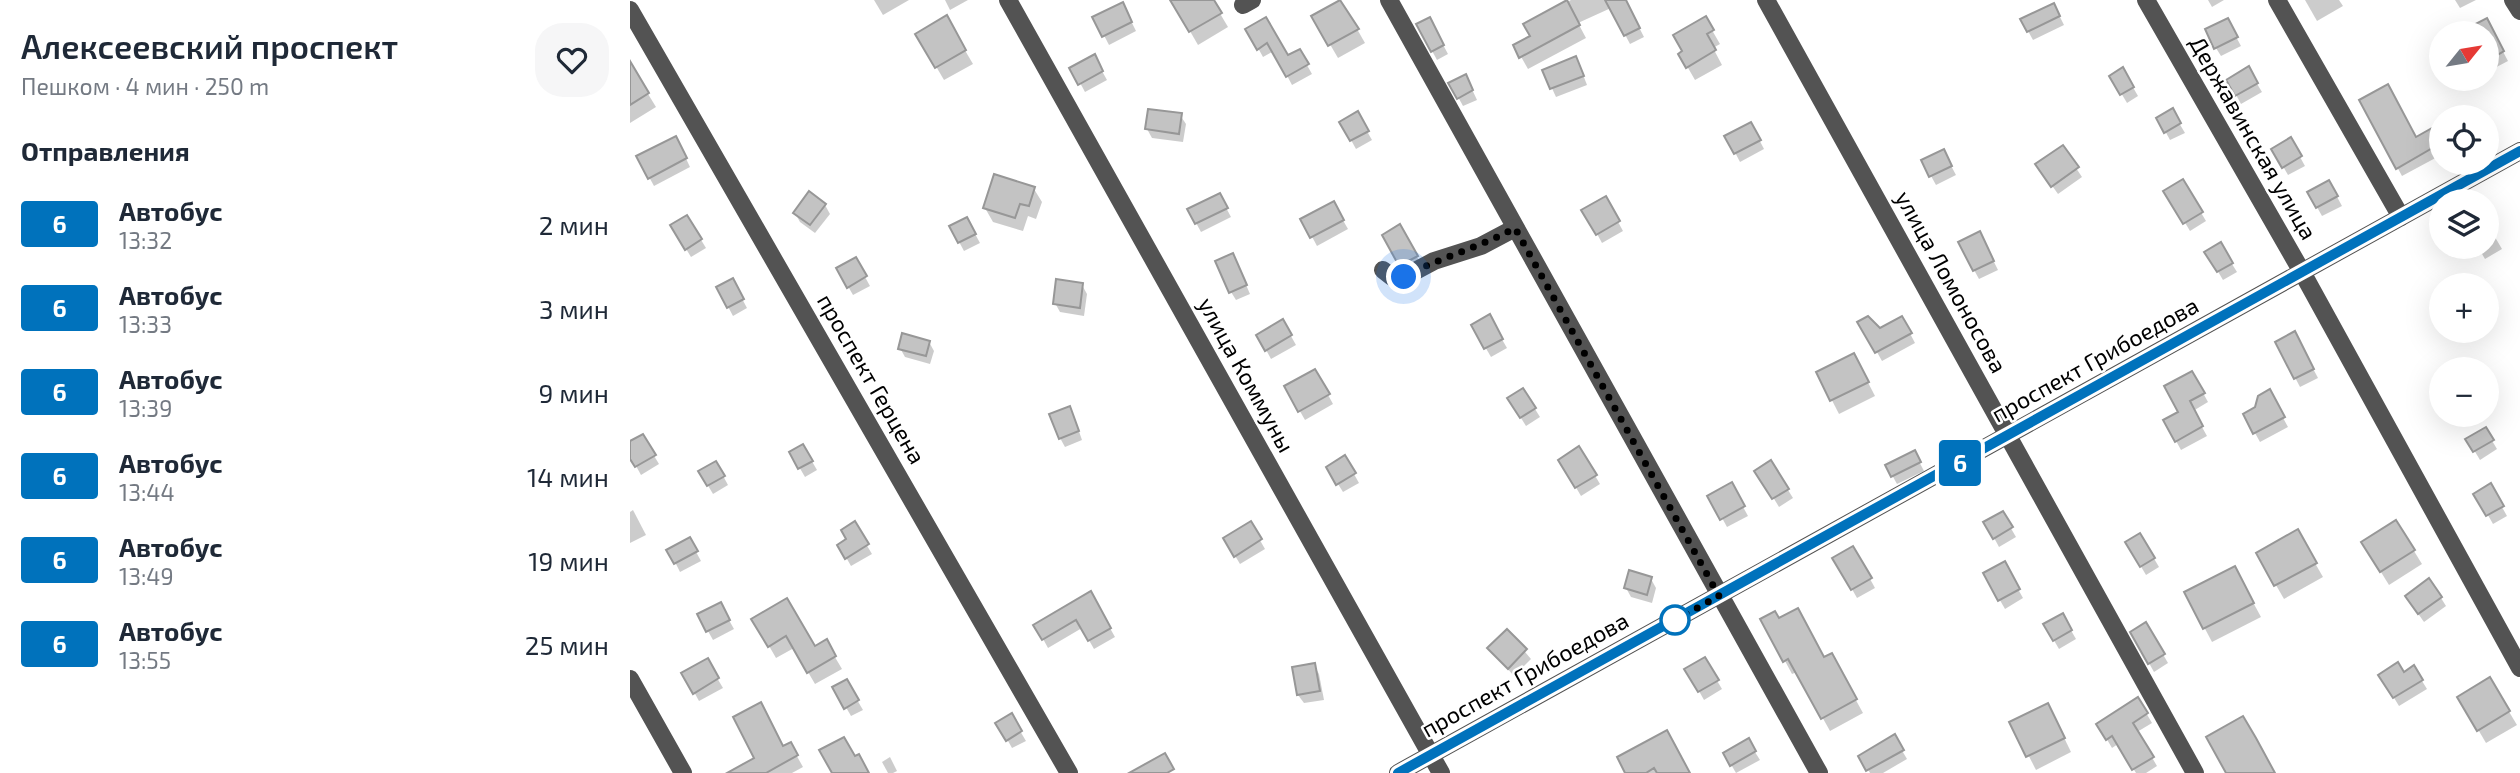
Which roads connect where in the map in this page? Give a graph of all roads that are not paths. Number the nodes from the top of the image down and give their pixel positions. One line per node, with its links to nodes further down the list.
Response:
1 (1008, 0): 18 (street, улица Коммуны)
2 (1389, 0): 11 (street)
3 (1766, 0): 14 (street, улица Ломоносова)
4 (2146, 0): 13 (street, Державинская улица)
5 (2277, 0): 10 (street)
6 (2513, 0): 7 (street)
7 (2520, 11)
8 (631, 13): 20 (street, проспект Герцена)
9 (2520, 151): 10 (street, проспект Грибоедова)
10 (2401, 217): 13 (street, проспект Грибоедова)
11 (1515, 228): 12 (street); 15 (street)
12 (1383, 270)
13 (2302, 272): 14 (street, проспект Грибоедова); 16 (street, Державинская улица)
14 (2009, 436): 15 (street, проспект Грибоедова); 24 (street, улица Ломоносова)
15 (1719, 596): 18 (street, проспект Грибоедова); 23 (street)
16 (2520, 668)
17 (630, 679): 19 (street)
18 (1430, 755): 21 (street, проспект Грибоедова); 22 (street, улица Коммуны)
19 (683, 773)
20 (1069, 773)
21 (1398, 773)
22 (1441, 773)
23 (1819, 773)
24 (2195, 773)

